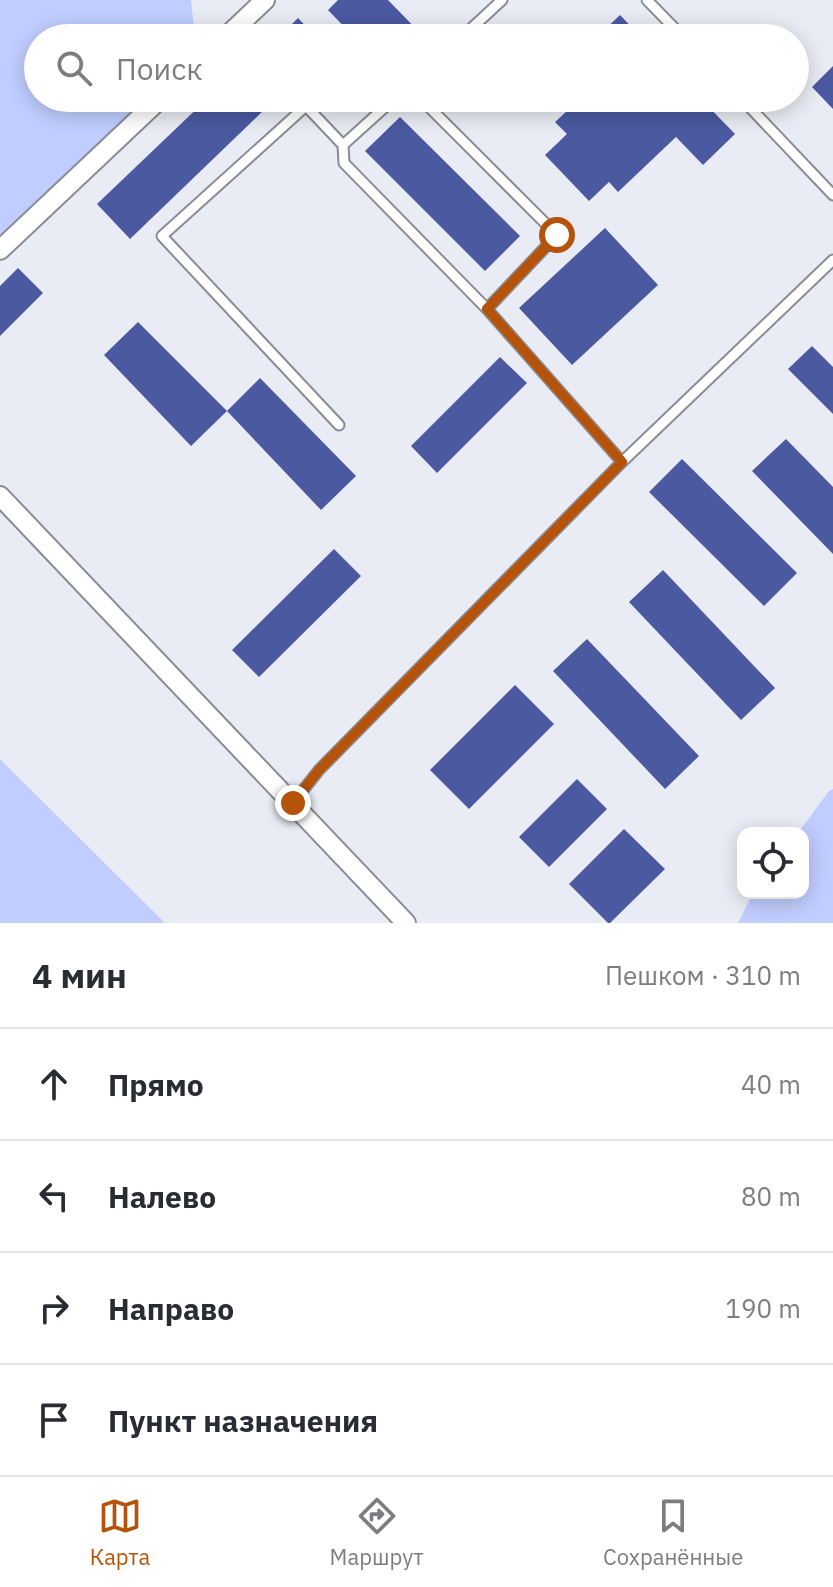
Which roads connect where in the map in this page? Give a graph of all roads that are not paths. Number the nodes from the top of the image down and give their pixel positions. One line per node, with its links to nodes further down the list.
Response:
1 (265, 0): 4 (street)
2 (502, 0): 5 (lane)
3 (647, 0): 6 (lane)
4 (244, 24)
5 (476, 24)
6 (670, 24)
7 (146, 112): 15 (street)
8 (292, 112): 18 (lane)
9 (312, 112): 13 (lane)
10 (380, 112): 13 (lane)
11 (434, 112): 17 (lane)
12 (754, 112): 14 (lane)
13 (343, 145): 17 (lane)
14 (833, 195)
15 (0, 250)
16 (833, 260): 19 (lane)
17 (487, 309): 19 (lane)
18 (339, 425)
19 (622, 462): 21 (lane)
20 (0, 496): 21 (street)
21 (293, 803): 22 (street)
22 (406, 923)

